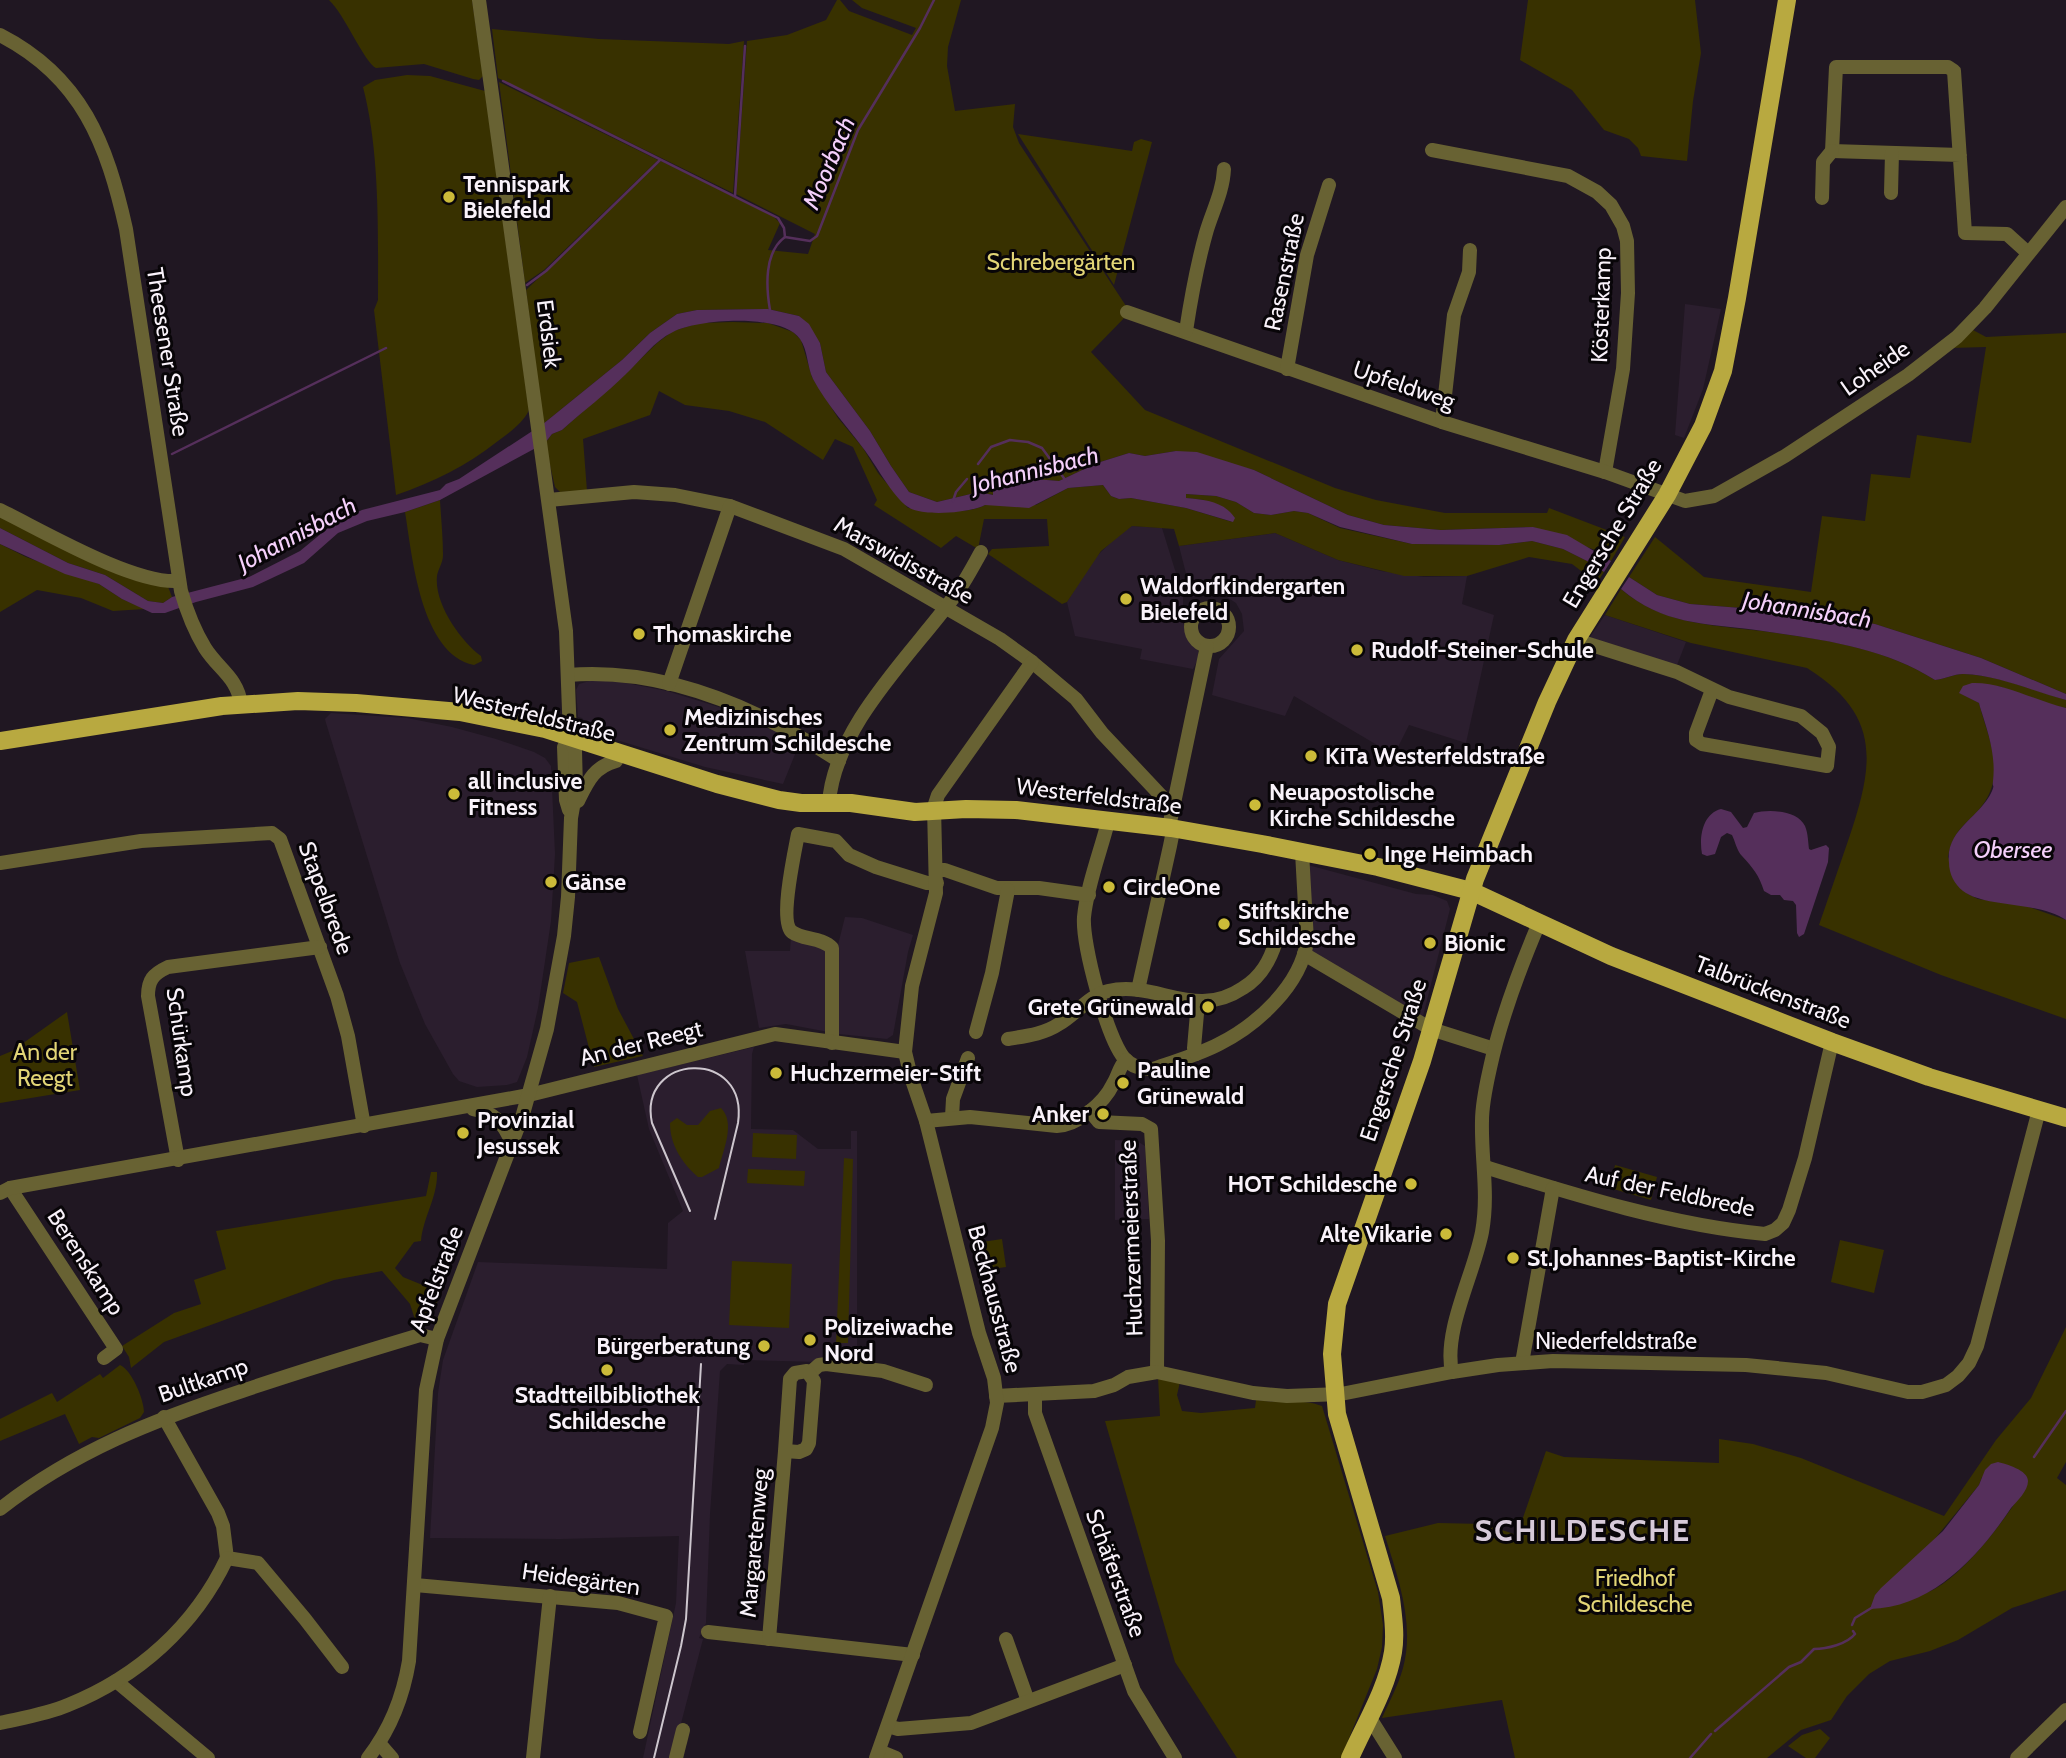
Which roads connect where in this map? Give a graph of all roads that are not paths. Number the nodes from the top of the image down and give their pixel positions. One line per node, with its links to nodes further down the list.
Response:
1 (479, 0): 21 (street, Erdsiek)
2 (1787, 0): 20 (main road, Engersche Straße)
3 (0, 35): 25 (street, Theesener Straße)
4 (1432, 150): 19 (street, Kösterkamp)
5 (1832, 151): 6 (street); 7 (street); 11 (street)
6 (1892, 153): 7 (street); 10 (street)
7 (1960, 155): 14 (street)
8 (1224, 169): 16 (street)
9 (1329, 185): 17 (street, Rasenstraße)
10 (1891, 193)
11 (1822, 198)
12 (2066, 207): 14 (street, Loheide)
13 (1470, 250): 18 (street)
14 (2028, 253): 20 (street, Loheide)
15 (1127, 312): 16 (street, Upfeldweg)
16 (1186, 331): 17 (street, Upfeldweg)
17 (1287, 369): 18 (street, Upfeldweg)
18 (1442, 422): 19 (street, Upfeldweg)
19 (1605, 472): 20 (street, Upfeldweg)
20 (1667, 495): 27 (main road, Engersche Straße)
21 (548, 500): 22 (street, Marswidisstraße); 30 (street, Erdsiek)
22 (730, 506): 26 (street, Marswidisstraße); 31 (street)
23 (0, 510): 25 (street)
24 (981, 552): 26 (street)
25 (178, 581): 33 (street, Theesener Straße)
26 (946, 608): 29 (street, Marswidisstraße); 37 (street)
27 (1576, 640): 32 (street); 49 (main road, Engersche Straße)
28 (1208, 646): 40 (street)
29 (1032, 662): 40 (street, Marswidisstraße); 41 (street)
30 (568, 675): 31 (street, Westerfeldstraße); 35 (street, Westerfeldstraße)
31 (669, 684): 37 (street, Westerfeldstraße)
32 (1712, 690): 32 (street)
33 (241, 704): 34 (main road, Westerfeldstraße); 35 (main road, Westerfeldstraße)
34 (0, 741)
35 (569, 744): 36 (main road, Westerfeldstraße); 38 (main road, Westerfeldstraße); 42 (street, Apfelstraße)
36 (616, 761): 38 (main road, Westerfeldstraße); 42 (street)
37 (839, 761): 39 (street)
38 (718, 784): 39 (main road, Westerfeldstraße)
39 (829, 803): 41 (main road, Westerfeldstraße)
40 (1174, 804): 44 (street)
41 (934, 811): 43 (main road, Westerfeldstraße); 47 (street, Beckhausstraße)
42 (570, 818): 68 (street, Apfelstraße)
43 (1108, 822): 44 (main road, Westerfeldstraße); 50 (street)
44 (1171, 828): 45 (main road, Westerfeldstraße); 55 (street)
45 (1303, 852): 49 (main road, Westerfeldstraße); 54 (street)
46 (0, 863): 53 (street, Stapelbrede)
47 (937, 877): 48 (street); 62 (street); 64 (street, Beckhausstraße)
48 (1008, 890): 50 (street); 59 (street)
49 (1471, 891): 51 (main road, Talbrückenstraße); 58 (main road, Engersche Straße)
50 (1089, 895): 56 (street)
51 (1539, 923): 61 (main road, Talbrückenstraße); 63 (street)
52 (1276, 941): 57 (street)
53 (320, 947): 75 (street, Stapelbrede); 77 (street, Schürkamp)
54 (1304, 954): 58 (street); 65 (street)
55 (1138, 990): 56 (street); 57 (street)
56 (1099, 995): 60 (street); 67 (street)
57 (1198, 1002): 65 (street)
58 (1431, 1029): 63 (street); 88 (main road, Engersche Straße)
59 (976, 1032)
60 (1008, 1039)
61 (1832, 1042): 70 (main road, Talbrückenstraße); 79 (street, Auf der Feldbrede)
62 (832, 1043): 64 (street, An der Reegt); 68 (street, An der Reegt)
63 (1494, 1049): 78 (street)
64 (905, 1052): 74 (street, Beckhausstraße)
65 (1196, 1054): 67 (street)
66 (968, 1058): 72 (street)
67 (1126, 1060): 71 (street)
68 (529, 1095): 69 (street, An der Reegt); 76 (street, Apfelstraße)
69 (461, 1108): 75 (street, An der Reegt); 76 (street, An der Reegt)
70 (2039, 1110): 73 (main road, Talbrückenstraße); 83 (street, Niederfeldstraße)
71 (1090, 1111): 72 (street); 84 (street, Huchzermeierstraße)
72 (952, 1117): 74 (street)
73 (2066, 1118)
74 (926, 1121): 89 (street, Beckhausstraße)
75 (364, 1126): 77 (street, An der Reegt)
76 (512, 1143): 81 (street, Apfelstraße)
77 (178, 1160): 80 (street, An der Reegt)
78 (1485, 1167): 79 (street, Auf der Feldbrede); 85 (street)
79 (1553, 1188): 83 (street)
80 (3, 1189): 82 (street, Berenskamp)
81 (437, 1339): 91 (street, Bultkamp); 95 (street, Apfelstraße)
82 (104, 1358)
83 (1522, 1363): 85 (street, Niederfeldstraße)
84 (1157, 1372): 88 (street, Niederfeldstraße); 90 (street, Niederfeldstraße)
85 (1452, 1372): 88 (street, Niederfeldstraße)
86 (810, 1373): 87 (street, Margaretenweg); 92 (street, Margaretenweg); 92 (street, Margaretenweg)
87 (926, 1385)
88 (1334, 1394): 106 (main road, Engersche Straße)
89 (996, 1396): 90 (street, Niederfeldstraße); 100 (street, Beckhausstraße)
90 (1035, 1396): 101 (street, Schäferstraße)
91 (164, 1417): 93 (street, Bultkamp); 94 (street)
92 (785, 1451): 98 (street, Margaretenweg)
93 (0, 1509)
94 (228, 1558): 102 (street); 103 (street)
95 (415, 1585): 96 (street, Heidegärten); 111 (street, Apfelstraße)
96 (550, 1596): 110 (street, Heidegärten); 116 (street)
97 (708, 1632): 98 (street)
98 (769, 1639): 100 (street)
99 (1006, 1639): 104 (street)
100 (913, 1655): 108 (street, Beckhausstraße)
101 (1125, 1665): 104 (street); 119 (street, Schäferstraße)
102 (342, 1667)
103 (116, 1681): 107 (street); 113 (street)
104 (1028, 1701): 108 (street)
105 (2066, 1710): 122 (street)
106 (1367, 1721): 120 (main road, Engersche Straße); 121 (street)
107 (0, 1723)
108 (888, 1727): 112 (street, Beckhausstraße)
109 (683, 1730): 117 (street)
110 (640, 1732)
111 (379, 1744): 114 (street, Apfelstraße); 115 (street)
112 (878, 1754): 118 (street)
113 (208, 1758)
114 (368, 1758)
115 (392, 1758)
116 (533, 1758)
117 (676, 1758)
118 (896, 1758)
119 (1175, 1758)
120 (1350, 1758)
121 (1395, 1758)
122 (2017, 1758)

